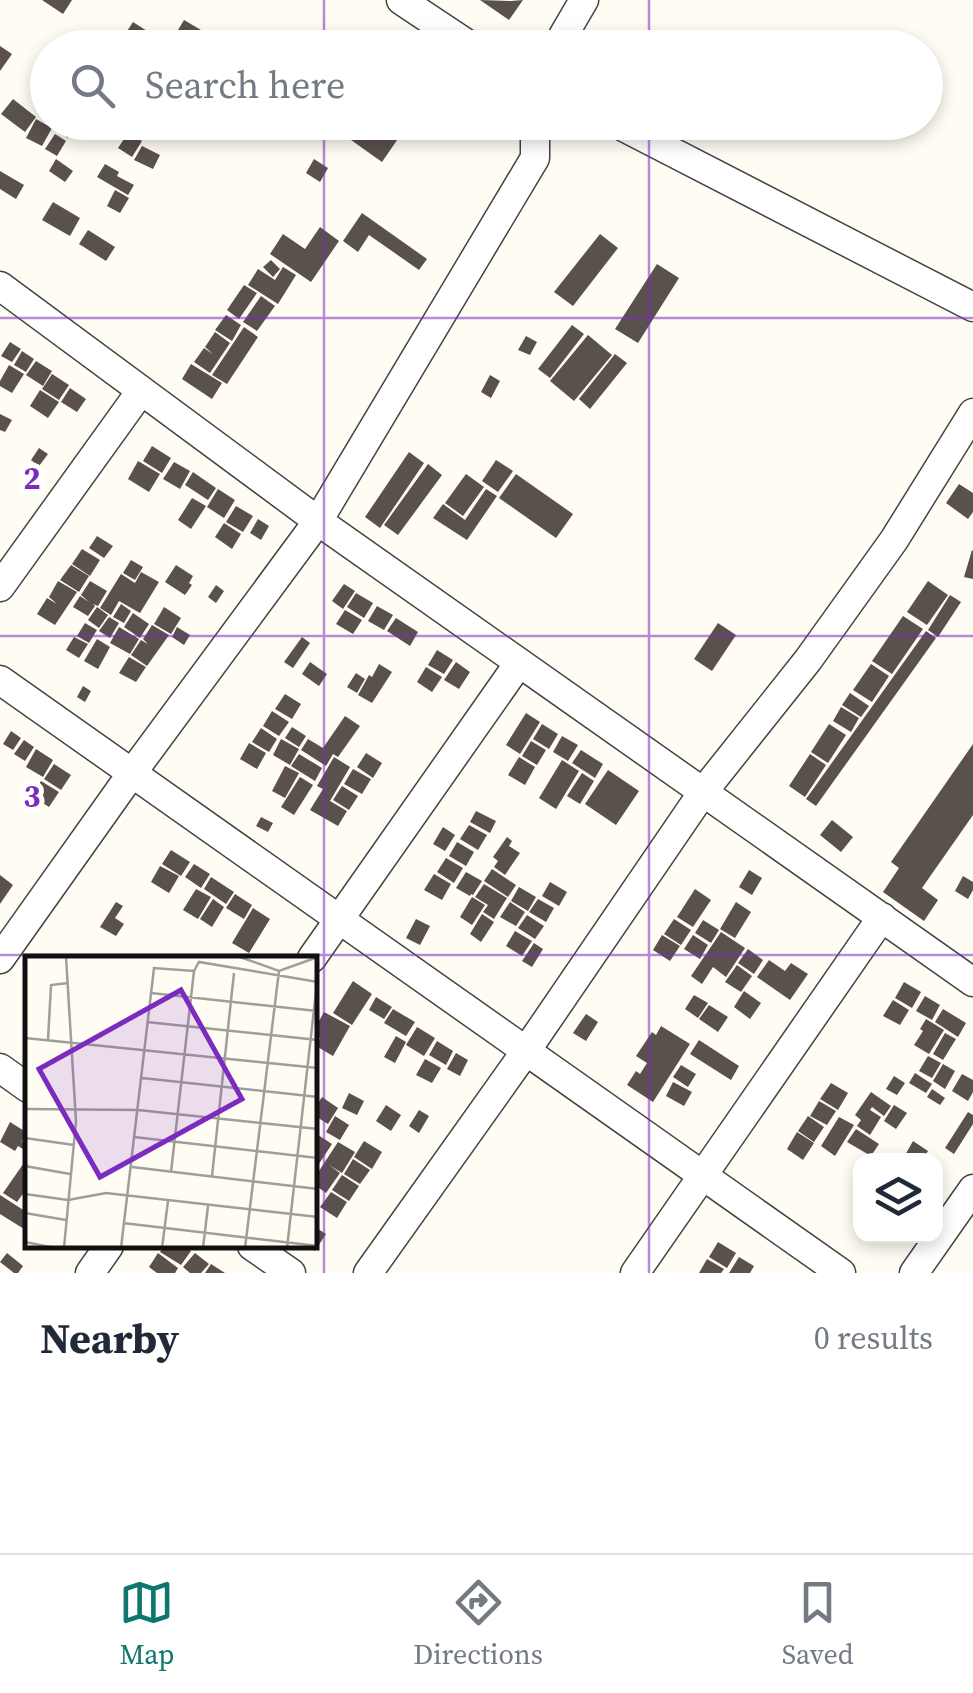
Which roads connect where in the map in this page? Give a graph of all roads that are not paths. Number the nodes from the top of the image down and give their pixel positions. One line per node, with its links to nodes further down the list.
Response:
1 (400, 0): 3 (street)
2 (584, 0): 4 (street)
3 (445, 30)
4 (566, 30)
5 (535, 140): 11 (street)
6 (649, 140): 8 (street)
7 (0, 286): 9 (street)
8 (973, 307)
9 (142, 391): 11 (street); 12 (street)
10 (973, 413): 16 (street)
11 (318, 521): 13 (street); 15 (street)
12 (0, 587)
13 (519, 663): 16 (street); 18 (street)
14 (0, 680): 15 (street)
15 (132, 773): 18 (street); 20 (street)
16 (703, 792): 17 (street); 22 (street)
17 (882, 917): 21 (street); 25 (street)
18 (340, 919): 19 (street); 22 (street)
19 (313, 956)
20 (0, 959)
21 (973, 982)
22 (526, 1050): 25 (street); 31 (street)
23 (0, 1068): 24 (street)
24 (25, 1086)
25 (704, 1176): 32 (street); 33 (street)
26 (973, 1190): 34 (street)
27 (108, 1248): 29 (street)
28 (255, 1248): 30 (street)
29 (90, 1273)
30 (290, 1273)
31 (368, 1273)
32 (635, 1273)
33 (841, 1273)
34 (914, 1273)

